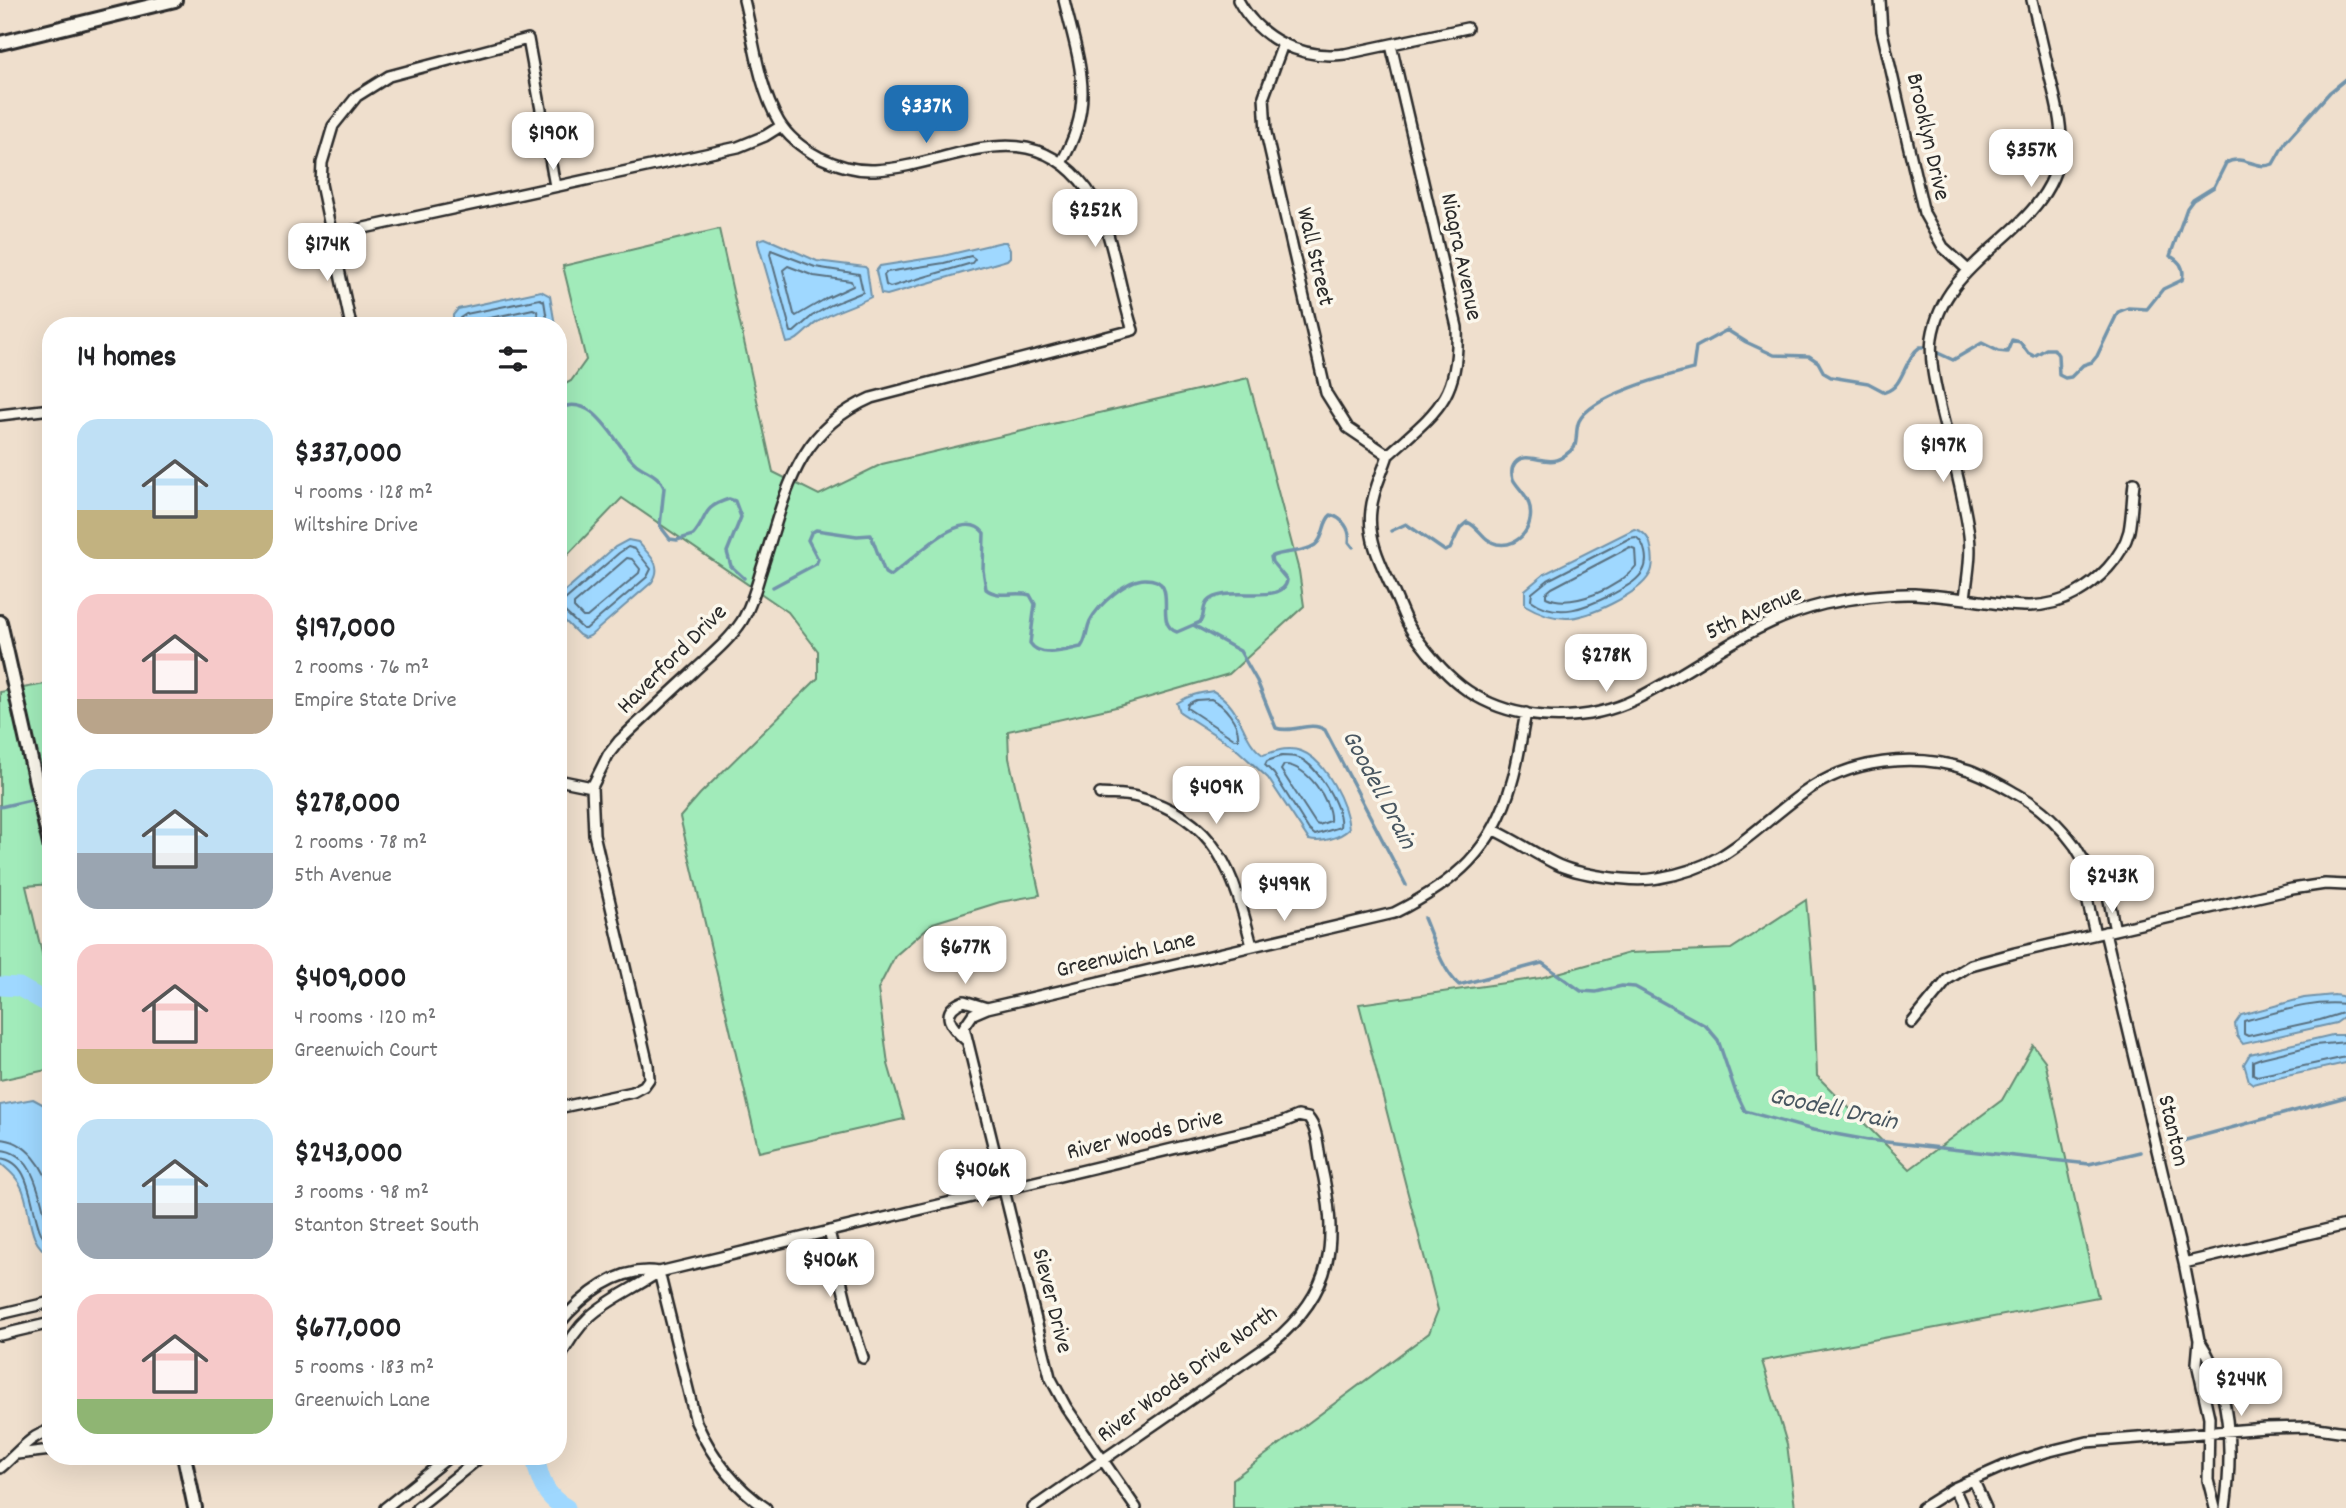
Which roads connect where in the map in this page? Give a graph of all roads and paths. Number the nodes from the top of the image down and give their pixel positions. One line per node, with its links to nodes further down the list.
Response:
1 (175, 0): 8 (main road)
2 (744, 0): 11 (street)
3 (1064, 0): 12 (street)
4 (1238, 0): 9 (street)
5 (1880, 0): 15 (street, Brooklyn Drive)
6 (2032, 0): 15 (street)
7 (1467, 28): 10 (street)
8 (0, 43)
9 (1283, 44): 10 (street); 19 (street, Wall Street)
10 (1391, 46): 19 (street, Niagra Avenue)
11 (781, 125): 12 (street); 13 (street)
12 (1061, 163): 25 (street, Haverford Drive)
13 (555, 186): 14 (street); 14 (street)
14 (332, 235): 16 (street)
15 (1968, 270): 21 (street)
16 (349, 317)
17 (42, 410): 18 (street)
18 (0, 415)
19 (1388, 455): 23 (street, 5th Avenue)
20 (2134, 484): 21 (street, 5th Avenue)
21 (1965, 599): 23 (street, 5th Avenue)
22 (0, 622): 27 (main road)
23 (1526, 713): 28 (street, Greenwich Lane)
24 (567, 782): 25 (street)
25 (592, 788): 39 (street, Haverford Drive)
26 (1100, 794): 33 (street)
27 (42, 806)
28 (1494, 830): 29 (street, Stanton); 33 (street, Greenwich Lane)
29 (2087, 864): 31 (street, Stanton); 32 (street)
30 (2346, 885): 31 (street)
31 (2110, 931): 32 (street); 44 (street, Stanton)
32 (2095, 934): 37 (street)
33 (1252, 946): 34 (street, Greenwich Lane)
34 (987, 1008): 35 (street, Greenwich Lane); 36 (street, Greenwich Lane)
35 (951, 1009): 38 (street, Siever Drive)
36 (967, 1022): 38 (street, Siever Drive)
37 (1912, 1023)
38 (967, 1041): 41 (street, Siever Drive)
39 (567, 1106)
40 (1311, 1121): 41 (street, River Woods Drive); 60 (street, River Woods Drive North)
41 (1004, 1189): 43 (street, River Woods Drive); 60 (street, Siever Drive)
42 (2346, 1225): 44 (street)
43 (829, 1231): 45 (street, River Woods Drive); 53 (street)
44 (2184, 1263): 51 (street, Stanton)
45 (659, 1272): 48 (street, River Woods Drive); 52 (street, River Woods Drive); 70 (street)
46 (42, 1304): 47 (street)
47 (0, 1314)
48 (567, 1316)
49 (42, 1325): 50 (street)
50 (0, 1335)
51 (2199, 1340): 55 (street); 57 (street)
52 (567, 1345)
53 (863, 1358)
54 (42, 1432): 59 (street)
55 (2227, 1432): 56 (street); 57 (street); 77 (street)
56 (2346, 1432)
57 (2209, 1433): 65 (street); 76 (street)
58 (42, 1451): 59 (street)
59 (17, 1454): 64 (street)
60 (1103, 1461): 71 (street, River Woods Drive North); 72 (street, Siever Drive)
61 (186, 1465): 67 (main road)
62 (439, 1465): 68 (street)
63 (471, 1465): 69 (street)
64 (0, 1468)
65 (1973, 1479): 66 (street); 75 (street)
66 (1954, 1488): 73 (street); 74 (street)
67 (195, 1508)
68 (385, 1508)
69 (417, 1508)
70 (766, 1508)
71 (1033, 1508)
72 (1136, 1508)
73 (1922, 1508)
74 (1964, 1508)
75 (1986, 1508)
76 (2215, 1508)
77 (2225, 1508)

